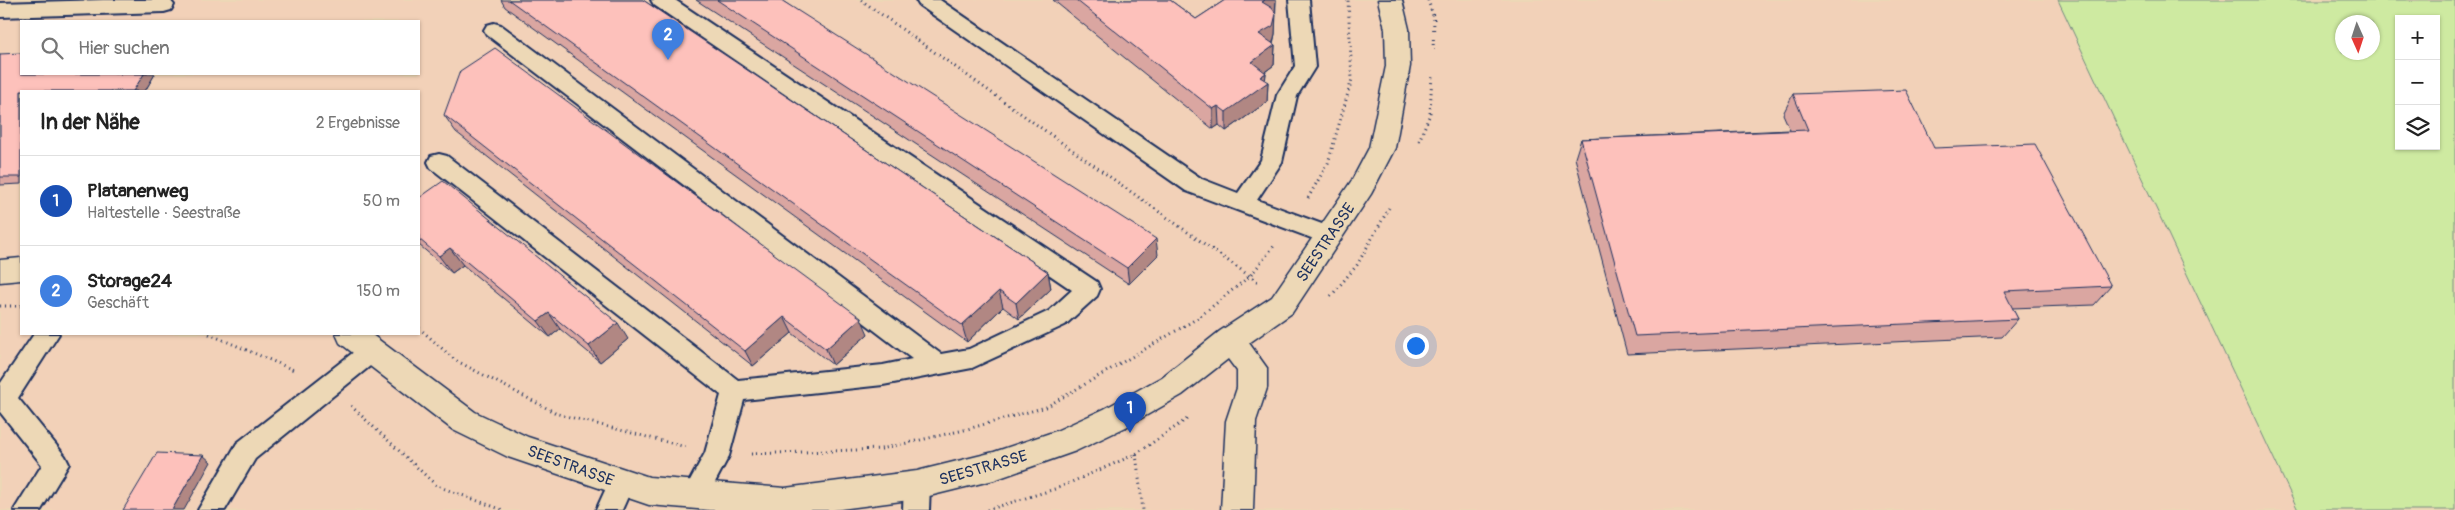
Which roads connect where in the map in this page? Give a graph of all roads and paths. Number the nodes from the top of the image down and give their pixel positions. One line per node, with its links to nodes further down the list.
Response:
1 (661, 0): 22 (lane)
2 (861, 0): 14 (path)
3 (926, 0): 10 (lane)
4 (1299, 0): 10 (lane)
5 (1390, 0): 11 (street, SEESTRASSE)
6 (164, 5): 7 (lane)
7 (0, 10)
8 (494, 30): 22 (lane)
9 (438, 162): 24 (lane)
10 (1243, 203): 11 (lane)
11 (1330, 236): 14 (street, SEESTRASSE)
12 (20, 269): 13 (street)
13 (0, 271)
14 (1282, 305): 20 (street, SEESTRASSE)
15 (0, 306): 16 (path)
16 (20, 306)
17 (46, 335): 25 (lane)
18 (211, 335): 23 (path)
19 (351, 335): 21 (street, SEESTRASSE)
20 (1230, 340): 29 (street, SEESTRASSE); 35 (street)
21 (372, 351): 23 (lane); 27 (street, SEESTRASSE)
22 (938, 365): 24 (lane)
23 (330, 386): 31 (lane); 32 (path)
24 (734, 392): 28 (lane)
25 (2, 400): 30 (lane)
26 (1136, 454): 34 (path)
27 (621, 483): 28 (street, SEESTRASSE); 33 (lane)
28 (695, 495): 29 (street, SEESTRASSE)
29 (917, 497)
30 (27, 510)
31 (211, 510)
32 (503, 510)
33 (610, 510)
34 (1143, 510)
35 (1237, 510)

